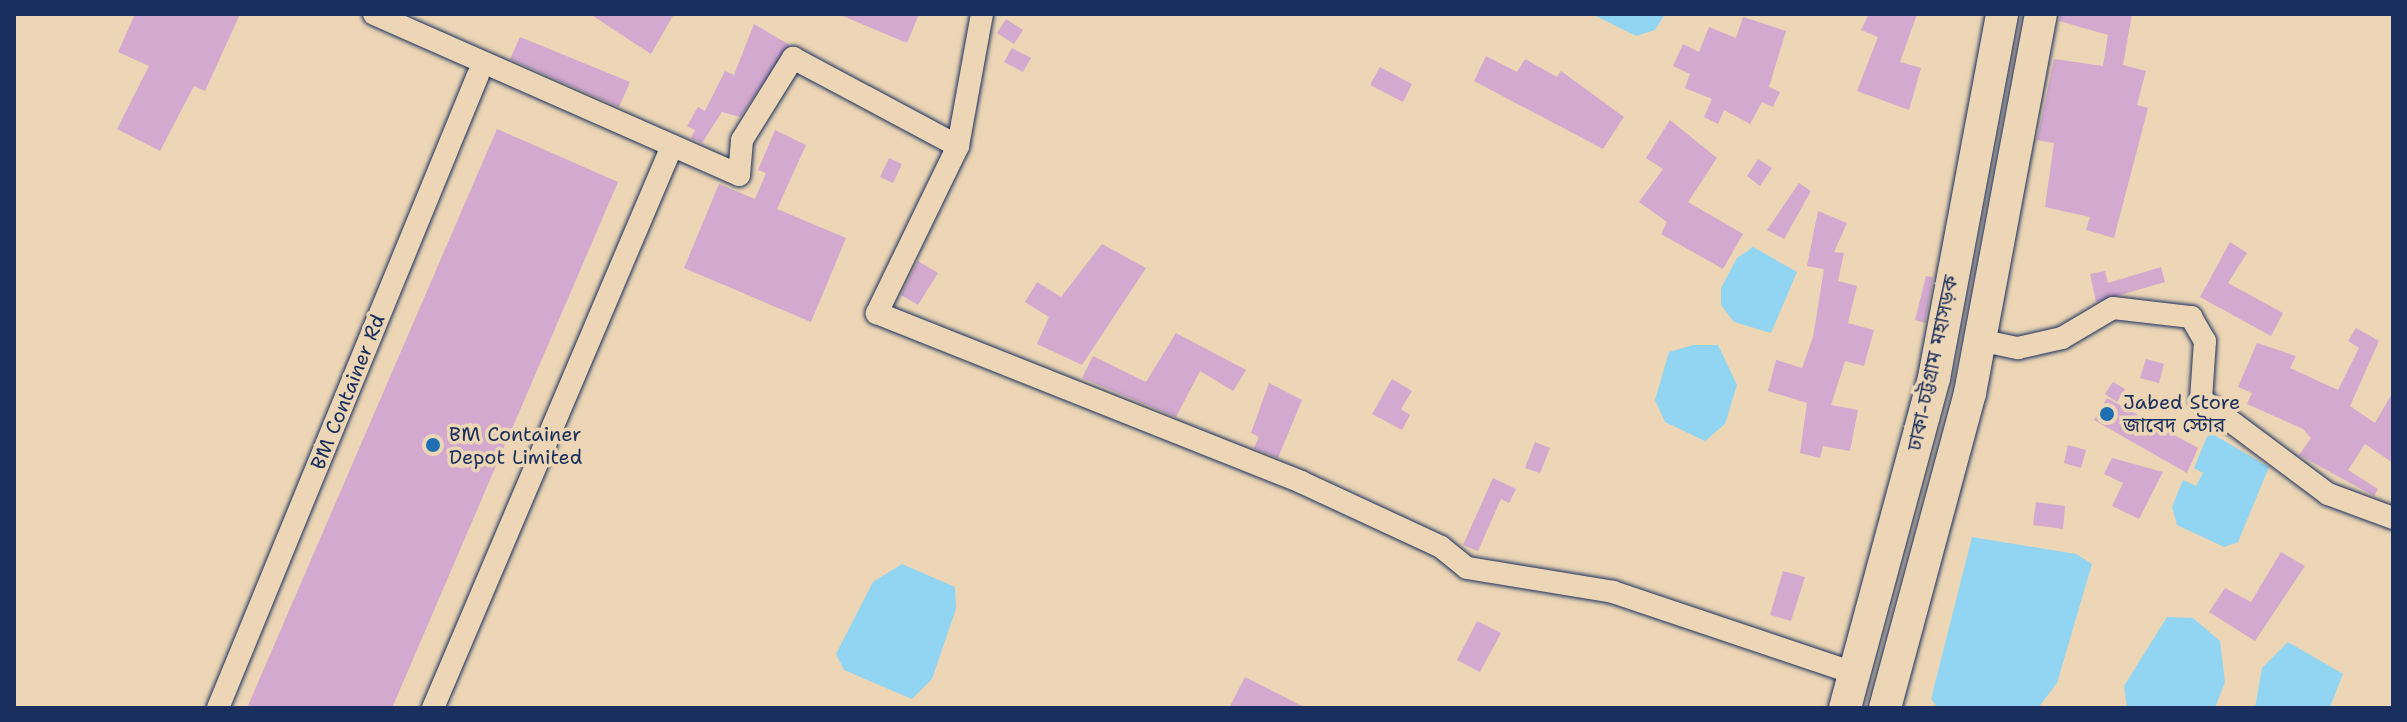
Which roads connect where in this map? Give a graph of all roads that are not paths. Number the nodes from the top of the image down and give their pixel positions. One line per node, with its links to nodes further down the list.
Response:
1 (374, 14): 6 (street)
2 (982, 14): 7 (street)
3 (2002, 14): 10 (highway, ঢাকা-চট্টগ্রাম মহাসড়ক)
4 (2041, 14): 8 (highway, ঢাকা-চট্টগ্রাম মহাসড়ক)
5 (478, 75): 11 (street, BM Container Rd)
6 (672, 146): 7 (street); 12 (street)
7 (958, 146): 10 (street)
8 (1979, 340): 9 (street); 14 (highway, ঢাকা-চট্টগ্রাম মহাসড়ক)
9 (2393, 518)
10 (1854, 673): 13 (highway, ঢাকা-চট্টগ্রাম মহাসড়ক)
11 (218, 708)
12 (433, 708)
13 (1845, 708)
14 (1885, 708)

